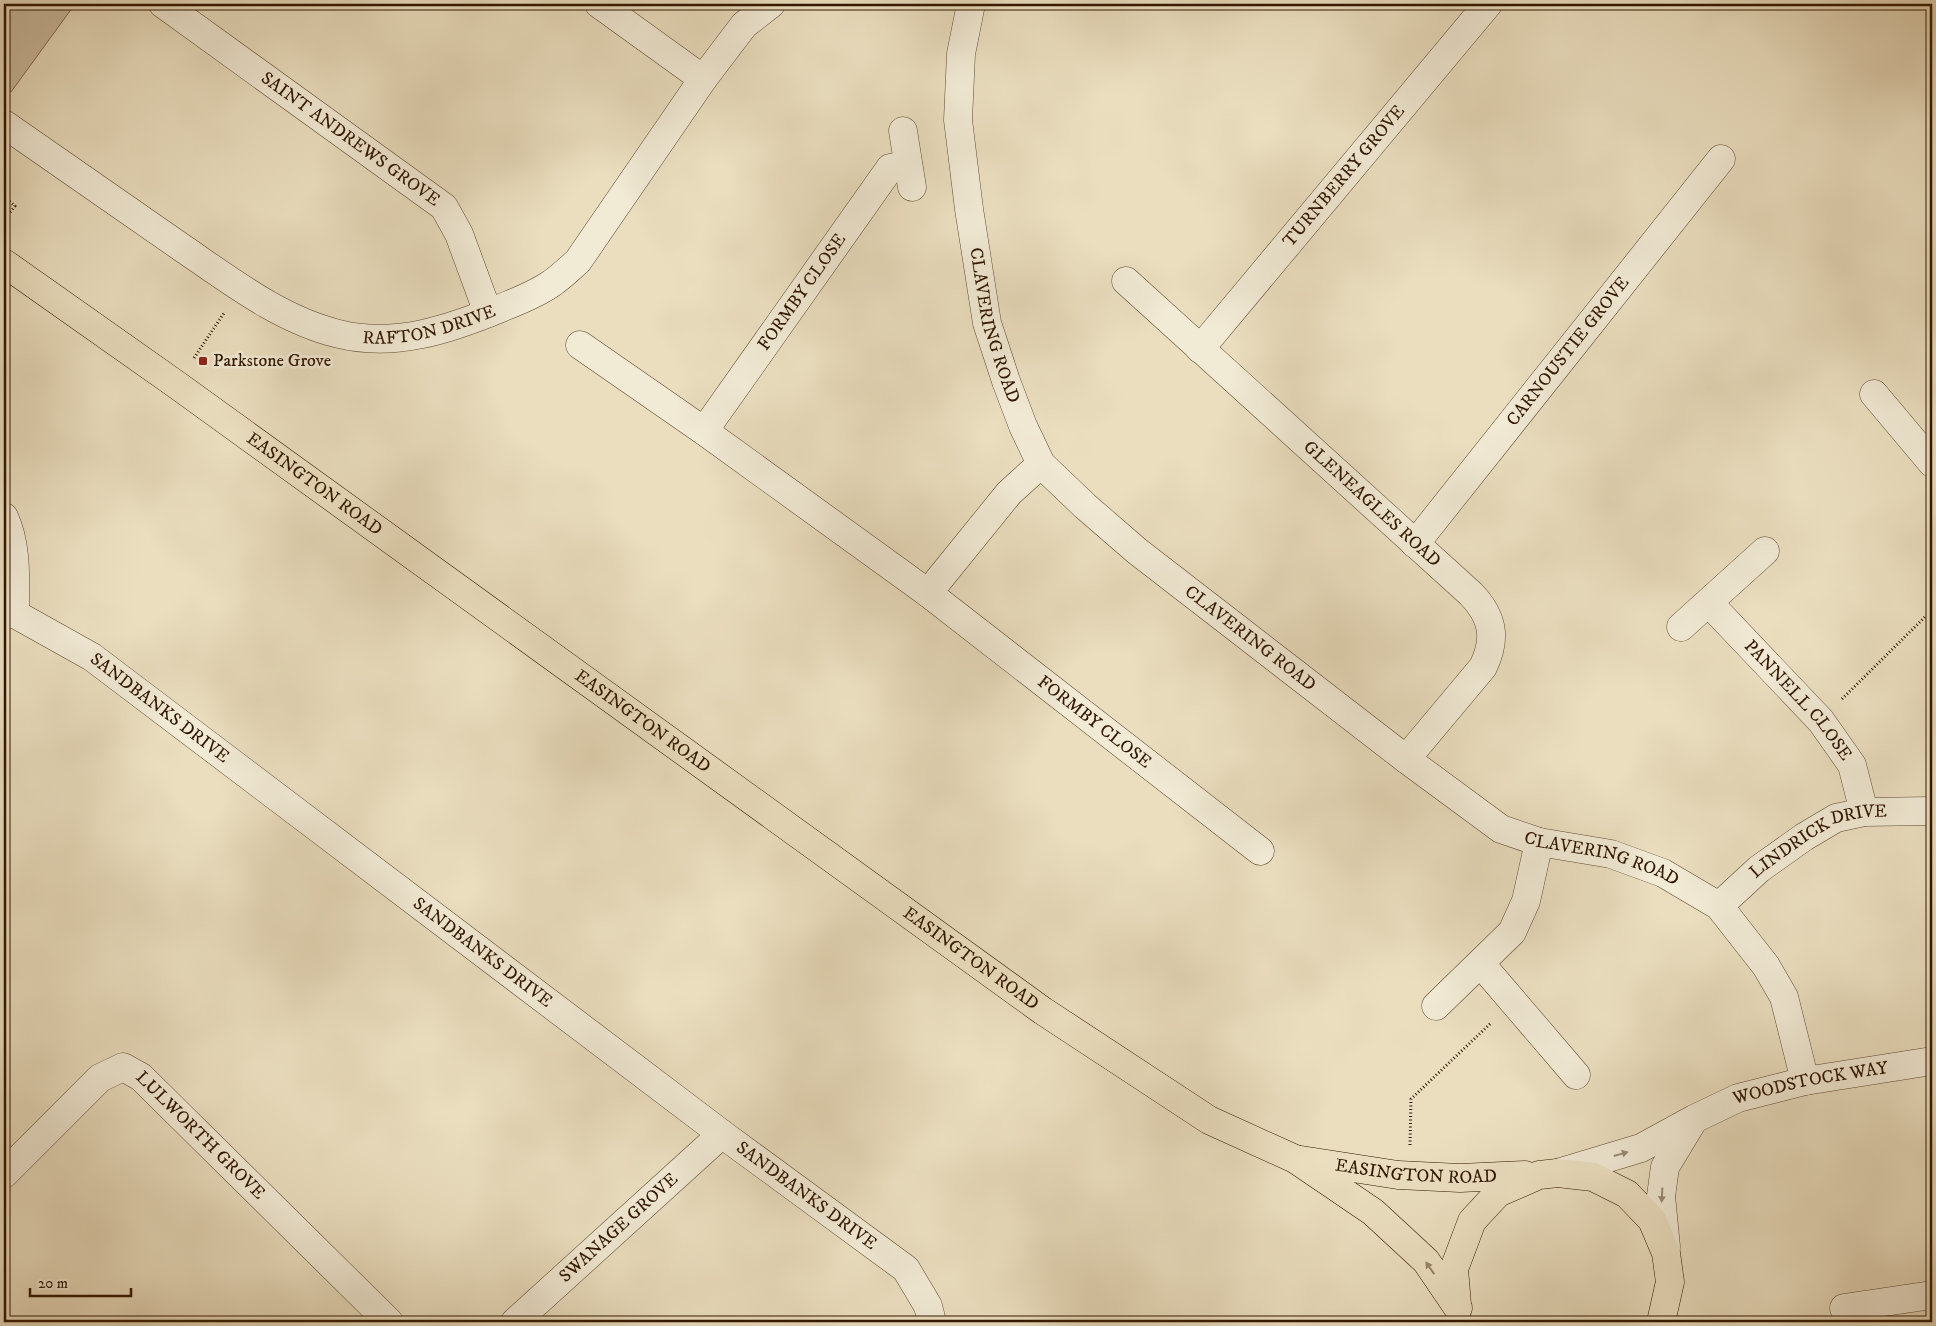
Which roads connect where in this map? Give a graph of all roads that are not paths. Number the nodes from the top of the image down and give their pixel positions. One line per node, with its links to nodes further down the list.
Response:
1 (163, 4): 12 (street, SAINT ANDREWS GROVE)
2 (599, 4): 6 (street)
3 (772, 4): 6 (street, RAFTON DRIVE)
4 (971, 4): 18 (street, CLAVERING ROAD)
5 (1488, 4): 14 (street, TURNBERRY GROVE)
6 (703, 79): 12 (street, RAFTON DRIVE)
7 (4, 124): 12 (street, RAFTON DRIVE)
8 (903, 131): 16 (street, FORMBY CLOSE)
9 (1721, 159): 20 (street, CARNOUSTIE GROVE)
10 (4, 263): 39 (main road, EASINGTON ROAD)
11 (1126, 281): 14 (street, GLENEAGLES ROAD)
12 (488, 313)
13 (580, 344): 16 (street, FORMBY CLOSE)
14 (1200, 349): 20 (street, GLENEAGLES ROAD)
15 (1874, 394): 17 (street)
16 (704, 431): 22 (street, FORMBY CLOSE)
17 (1932, 463)
18 (1041, 464): 22 (street); 26 (street, CLAVERING ROAD)
19 (4, 517): 24 (street)
20 (1415, 544): 26 (street, GLENEAGLES ROAD)
21 (1766, 551): 23 (street)
22 (928, 593): 30 (street, FORMBY CLOSE)
23 (1709, 603): 25 (street); 28 (street, PANNELL CLOSE)
24 (10, 614): 38 (street, SANDBANKS DRIVE)
25 (1681, 628)
26 (1406, 759): 29 (street, CLAVERING ROAD)
27 (1932, 811): 28 (street, LINDRICK DRIVE)
28 (1864, 812): 31 (street, LINDRICK DRIVE)
29 (1539, 842): 31 (street, CLAVERING ROAD); 32 (street)
30 (1260, 851)
31 (1719, 906): 36 (street, CLAVERING ROAD)
32 (1481, 964): 33 (street); 35 (street)
33 (1436, 1006)
34 (1932, 1061): 36 (street, WOODSTOCK WAY)
35 (1576, 1075)
36 (1806, 1081): 37 (street, WOODSTOCK WAY)
37 (1694, 1119): 41 (street, WOODSTOCK WAY, one-way to 37); 42 (street, one-way to 42)
38 (722, 1134): 48 (street, SWANAGE GROVE); 49 (street, SANDBANKS DRIVE)
39 (1295, 1159): 41 (main road, EASINGTON ROAD); 46 (main road, EASINGTON ROAD, one-way to 39)
40 (4, 1174): 47 (street, LULWORTH GROVE)
41 (1548, 1174): 42 (main road, EASINGTON ROAD); 46 (main road)
42 (1666, 1253): 43 (main road, EASINGTON ROAD)
43 (1670, 1282): 50 (main road); 51 (main road)
44 (1932, 1295): 45 (street)
45 (1844, 1308)
46 (1460, 1315)
47 (389, 1322)
48 (515, 1322)
49 (932, 1322)
50 (1661, 1322)
51 (1680, 1322)

